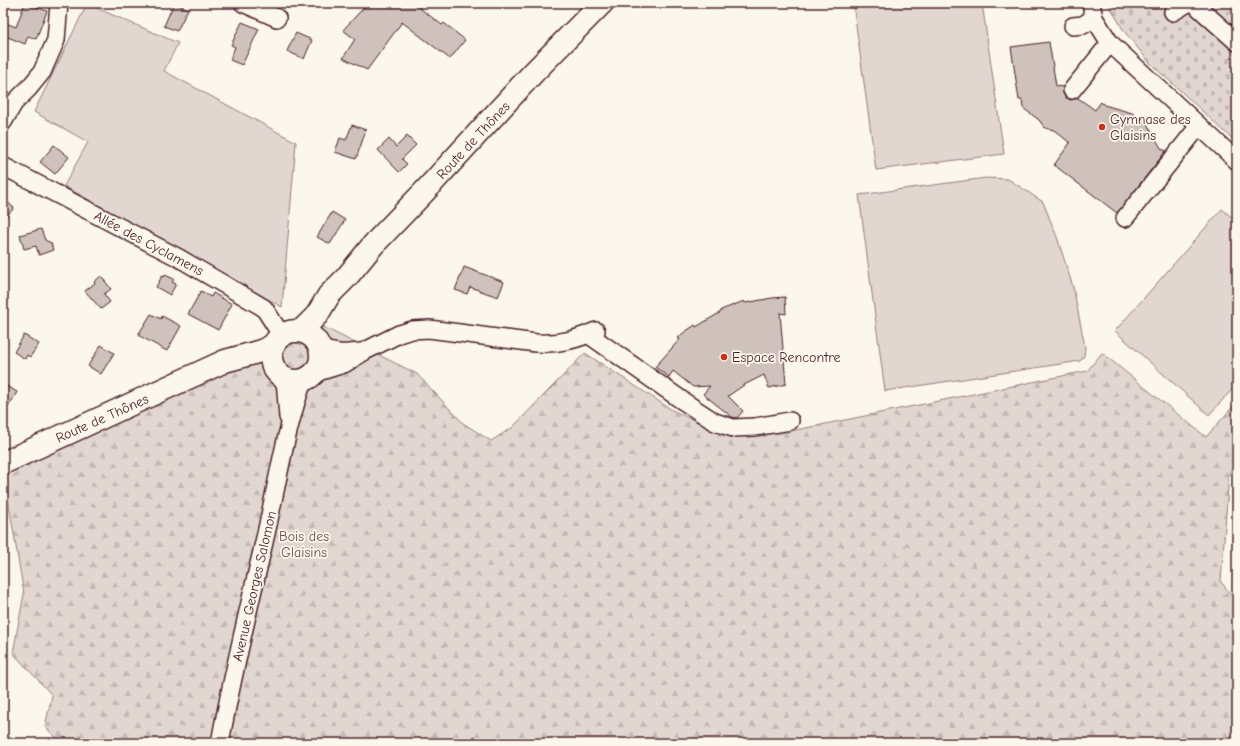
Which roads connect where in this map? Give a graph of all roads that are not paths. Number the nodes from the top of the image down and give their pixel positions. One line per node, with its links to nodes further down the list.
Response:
1 (59, 3): 13 (street)
2 (243, 3): 8 (street)
3 (602, 3): 18 (main road, Route de Thônes)
4 (1188, 3): 7 (street)
5 (1196, 3): 10 (street)
6 (1093, 10): 9 (street); 11 (street)
7 (1173, 12)
8 (277, 18)
9 (1073, 26)
10 (1237, 42)
11 (1110, 43): 12 (street); 14 (street)
12 (1072, 90)
13 (3, 122)
14 (1199, 126): 15 (street); 17 (street)
15 (1237, 161)
16 (3, 166): 18 (street, Allée des Cyclamens)
17 (1125, 218)
18 (299, 340): 19 (street); 20 (main road, Route de Thônes); 21 (main road); 21 (main road)
19 (365, 351): 21 (street); 22 (street)
20 (201, 373): 21 (main road, Route de Thônes); 23 (main road, Route de Thônes)
21 (294, 376): 24 (street, Avenue Georges Salomon)
22 (790, 421)
23 (3, 463)
24 (220, 743)

